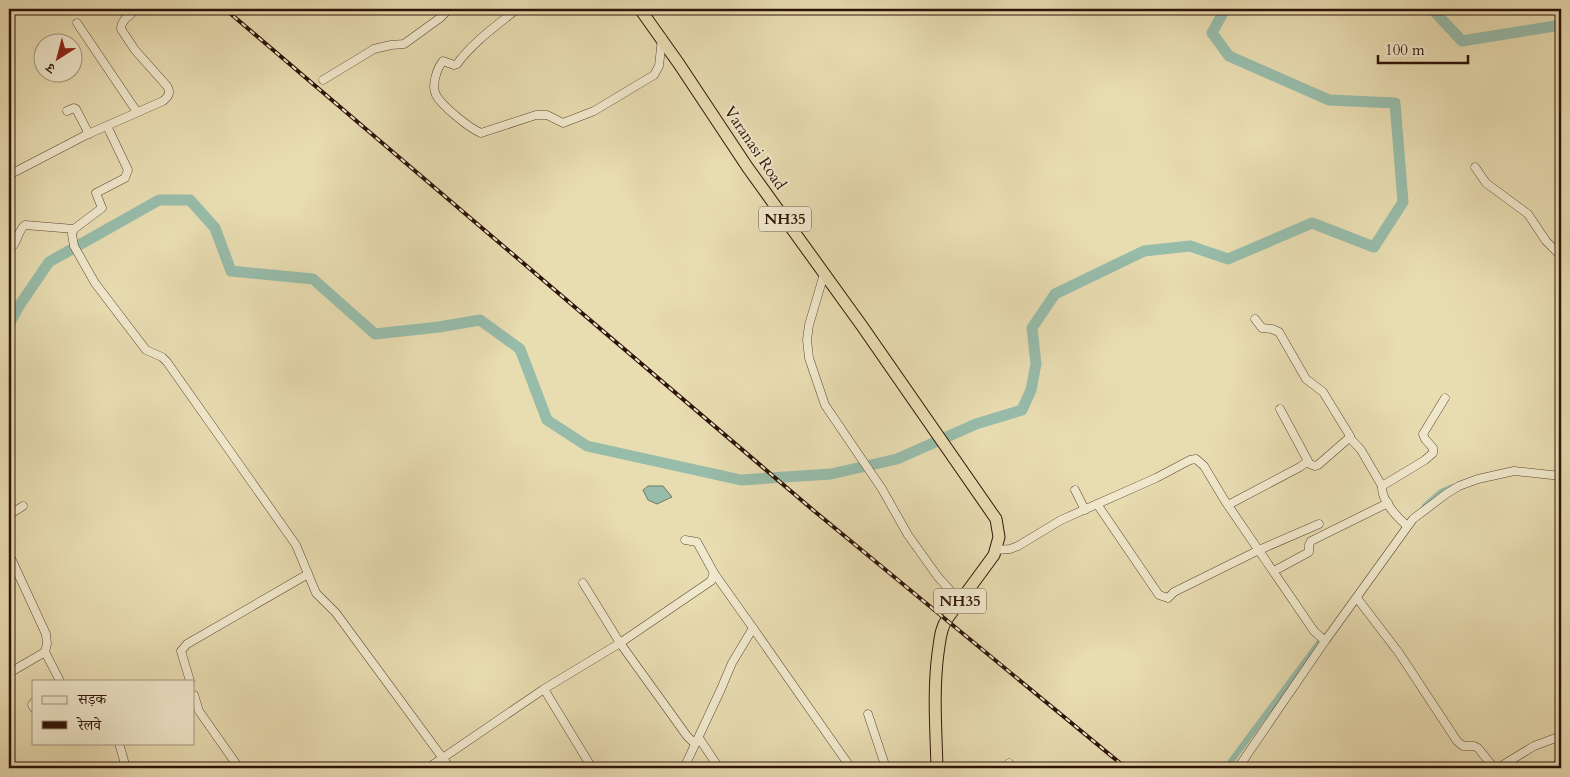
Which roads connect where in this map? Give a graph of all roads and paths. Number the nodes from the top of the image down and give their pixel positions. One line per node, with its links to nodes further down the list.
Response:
1 (137, 9): 9 (street)
2 (449, 9): 7 (street)
3 (517, 9): 6 (street)
4 (640, 9): 6 (highway, Varanasi Road / NH35)
5 (77, 23): 9 (street)
6 (662, 38): 17 (highway, Varanasi Road / NH35)
7 (323, 80)
8 (67, 111): 11 (street)
9 (137, 112): 10 (street)
10 (107, 126): 11 (street); 14 (street)
11 (89, 134): 13 (street)
12 (1475, 166): 16 (street)
13 (9, 175)
14 (74, 229): 15 (street); 40 (street)
15 (9, 250)
16 (1561, 256)
17 (824, 274): 35 (highway, Varanasi Road / NH35); 43 (street)
18 (1255, 319): 21 (street)
19 (1446, 398): 24 (street)
20 (1280, 409): 22 (street)
21 (1349, 437): 22 (street); 24 (street)
22 (1307, 463): 28 (street)
23 (1561, 476): 33 (street)
24 (1382, 486): 26 (street)
25 (1074, 490): 30 (street)
26 (1388, 503): 33 (street); 38 (street)
27 (1098, 504): 28 (street); 30 (street); 36 (street)
28 (1228, 505): 36 (street)
29 (23, 506): 31 (street)
30 (1085, 510): 35 (street)
31 (9, 514)
32 (1319, 524): 36 (street)
33 (1406, 524): 42 (street)
34 (685, 540): 39 (street)
35 (996, 550): 43 (highway, NH35)
36 (1259, 550): 38 (street)
37 (9, 554): 47 (street)
38 (1274, 571): 45 (street)
39 (714, 573): 44 (street); 46 (street)
40 (308, 574): 50 (street); 57 (street)
41 (583, 583): 46 (street)
42 (1356, 598): 45 (street); 71 (street)
43 (960, 601): 69 (highway, NH35)
44 (753, 628): 55 (street); 67 (street)
45 (1322, 638): 70 (street)
46 (620, 643): 51 (street); 55 (street)
47 (45, 652): 48 (street); 49 (street)
48 (9, 673)
49 (59, 680)
50 (190, 680)
51 (544, 689): 57 (street); 64 (street)
52 (195, 698): 61 (street)
53 (868, 714): 68 (street)
54 (1561, 736): 72 (street)
55 (697, 741): 65 (street); 66 (street)
56 (120, 744): 60 (street)
57 (443, 757): 62 (street); 63 (street)
58 (9, 764): 59 (street)
59 (11, 768)
60 (126, 768)
61 (239, 768)
62 (428, 768)
63 (450, 768)
64 (592, 768)
65 (684, 768)
66 (719, 768)
67 (851, 768)
68 (886, 768)
69 (937, 768)
70 (1238, 768)
71 (1494, 768)
72 (1498, 768)

